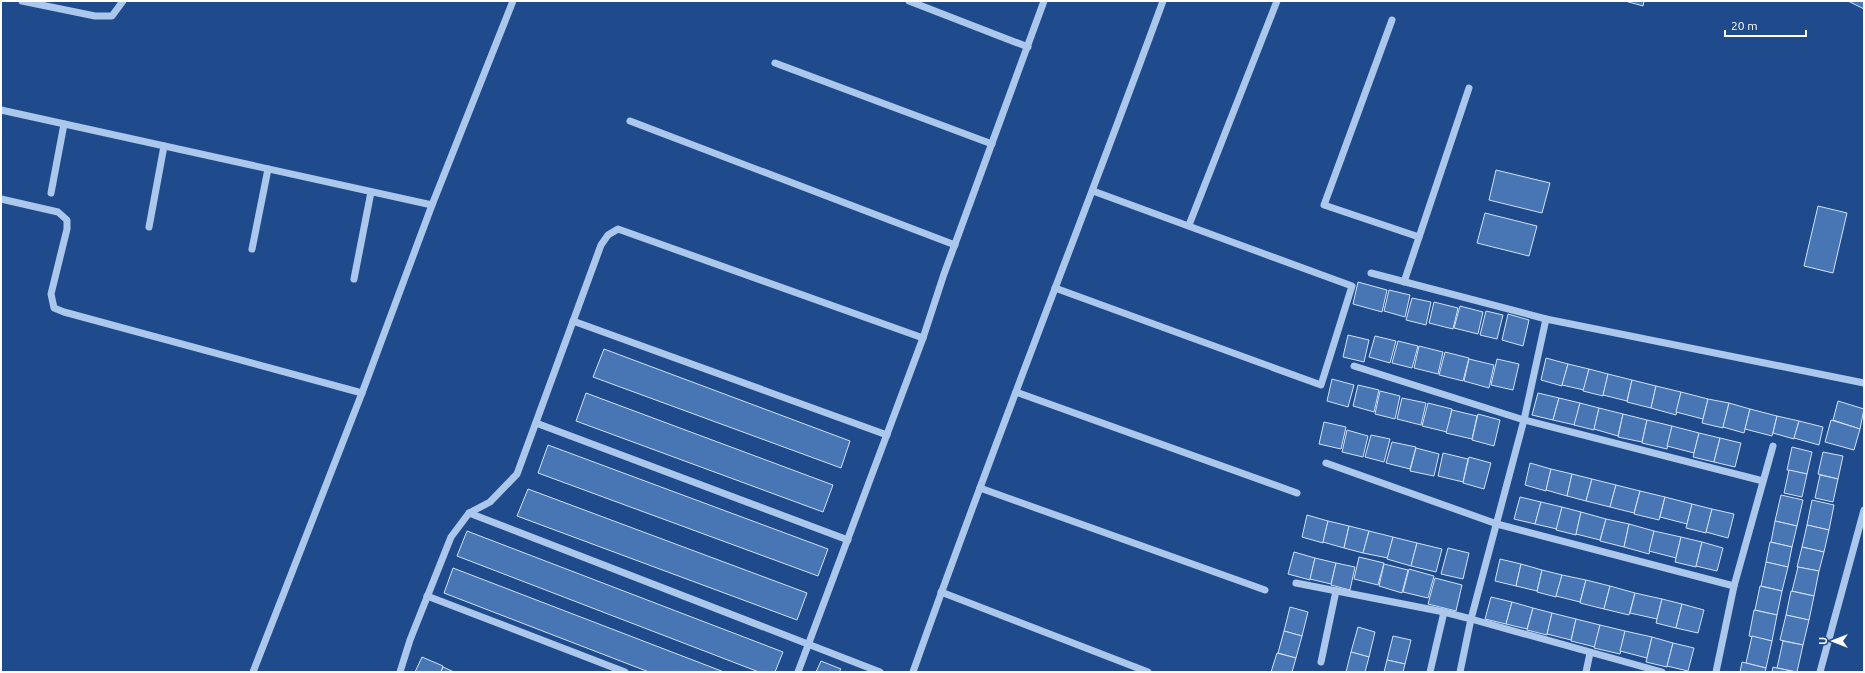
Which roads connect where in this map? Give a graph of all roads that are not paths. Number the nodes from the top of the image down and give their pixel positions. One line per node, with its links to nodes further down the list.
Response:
1 (22, 1): 2 (street)
2 (123, 1)
3 (513, 1): 22 (street)
4 (909, 1): 9 (street)
5 (1044, 1): 9 (street)
6 (1163, 1): 18 (street)
7 (1277, 1): 23 (street)
8 (1392, 20): 25 (street)
9 (1028, 47): 15 (street)
10 (775, 63): 15 (street)
11 (1469, 88): 25 (street)
12 (1, 110): 14 (street)
13 (630, 121): 26 (street)
14 (64, 124): 16 (street); 20 (street)
15 (992, 144): 26 (street)
16 (164, 146): 17 (street); 24 (street)
17 (268, 169): 19 (street); 27 (street)
18 (1093, 191): 23 (street); 31 (street)
19 (371, 192): 22 (street); 29 (street)
20 (51, 193)
21 (1, 199): 38 (street)
22 (432, 205): 38 (street)
23 (1189, 225): 31 (street)
24 (149, 227)
25 (1419, 237): 30 (street)
26 (955, 245): 34 (street)
27 (252, 249)
28 (1370, 273): 30 (street)
29 (354, 279)
30 (1404, 282): 32 (street)
31 (1055, 288): 37 (street)
32 (1546, 319): 36 (street); 39 (street)
33 (573, 321): 34 (street); 40 (street); 41 (street)
34 (923, 338): 41 (street)
35 (1354, 366): 39 (street)
36 (1864, 382)
37 (1016, 392): 45 (street); 46 (street)
38 (362, 393): 62 (street)
39 (1524, 420): 44 (street); 49 (street)
40 (536, 423): 48 (street); 50 (street)
41 (887, 435): 50 (street)
42 (1773, 446): 44 (street)
43 (1326, 464): 49 (street)
44 (1763, 480): 52 (street)
45 (980, 488): 53 (street); 55 (street)
46 (1297, 493)
47 (1864, 510): 74 (street)
48 (469, 513): 56 (street); 59 (street)
49 (1497, 524): 52 (street); 58 (street)
50 (848, 540): 59 (street)
51 (1296, 583): 54 (street)
52 (1734, 586): 73 (street)
53 (1265, 590)
54 (1336, 591): 57 (street); 61 (street)
55 (941, 592): 67 (street); 68 (street)
56 (427, 596): 63 (street); 64 (street)
57 (1444, 612): 58 (street); 69 (street)
58 (1471, 619): 60 (street); 70 (street)
59 (809, 645): 65 (street); 66 (street)
60 (1590, 653): 71 (street); 72 (street)
61 (1321, 662)
62 (253, 672)
63 (400, 672)
64 (625, 672)
65 (798, 672)
66 (880, 672)
67 (913, 672)
68 (1148, 672)
69 (1430, 672)
70 (1460, 672)
71 (1586, 672)
72 (1662, 672)
73 (1716, 672)
74 (1820, 672)

